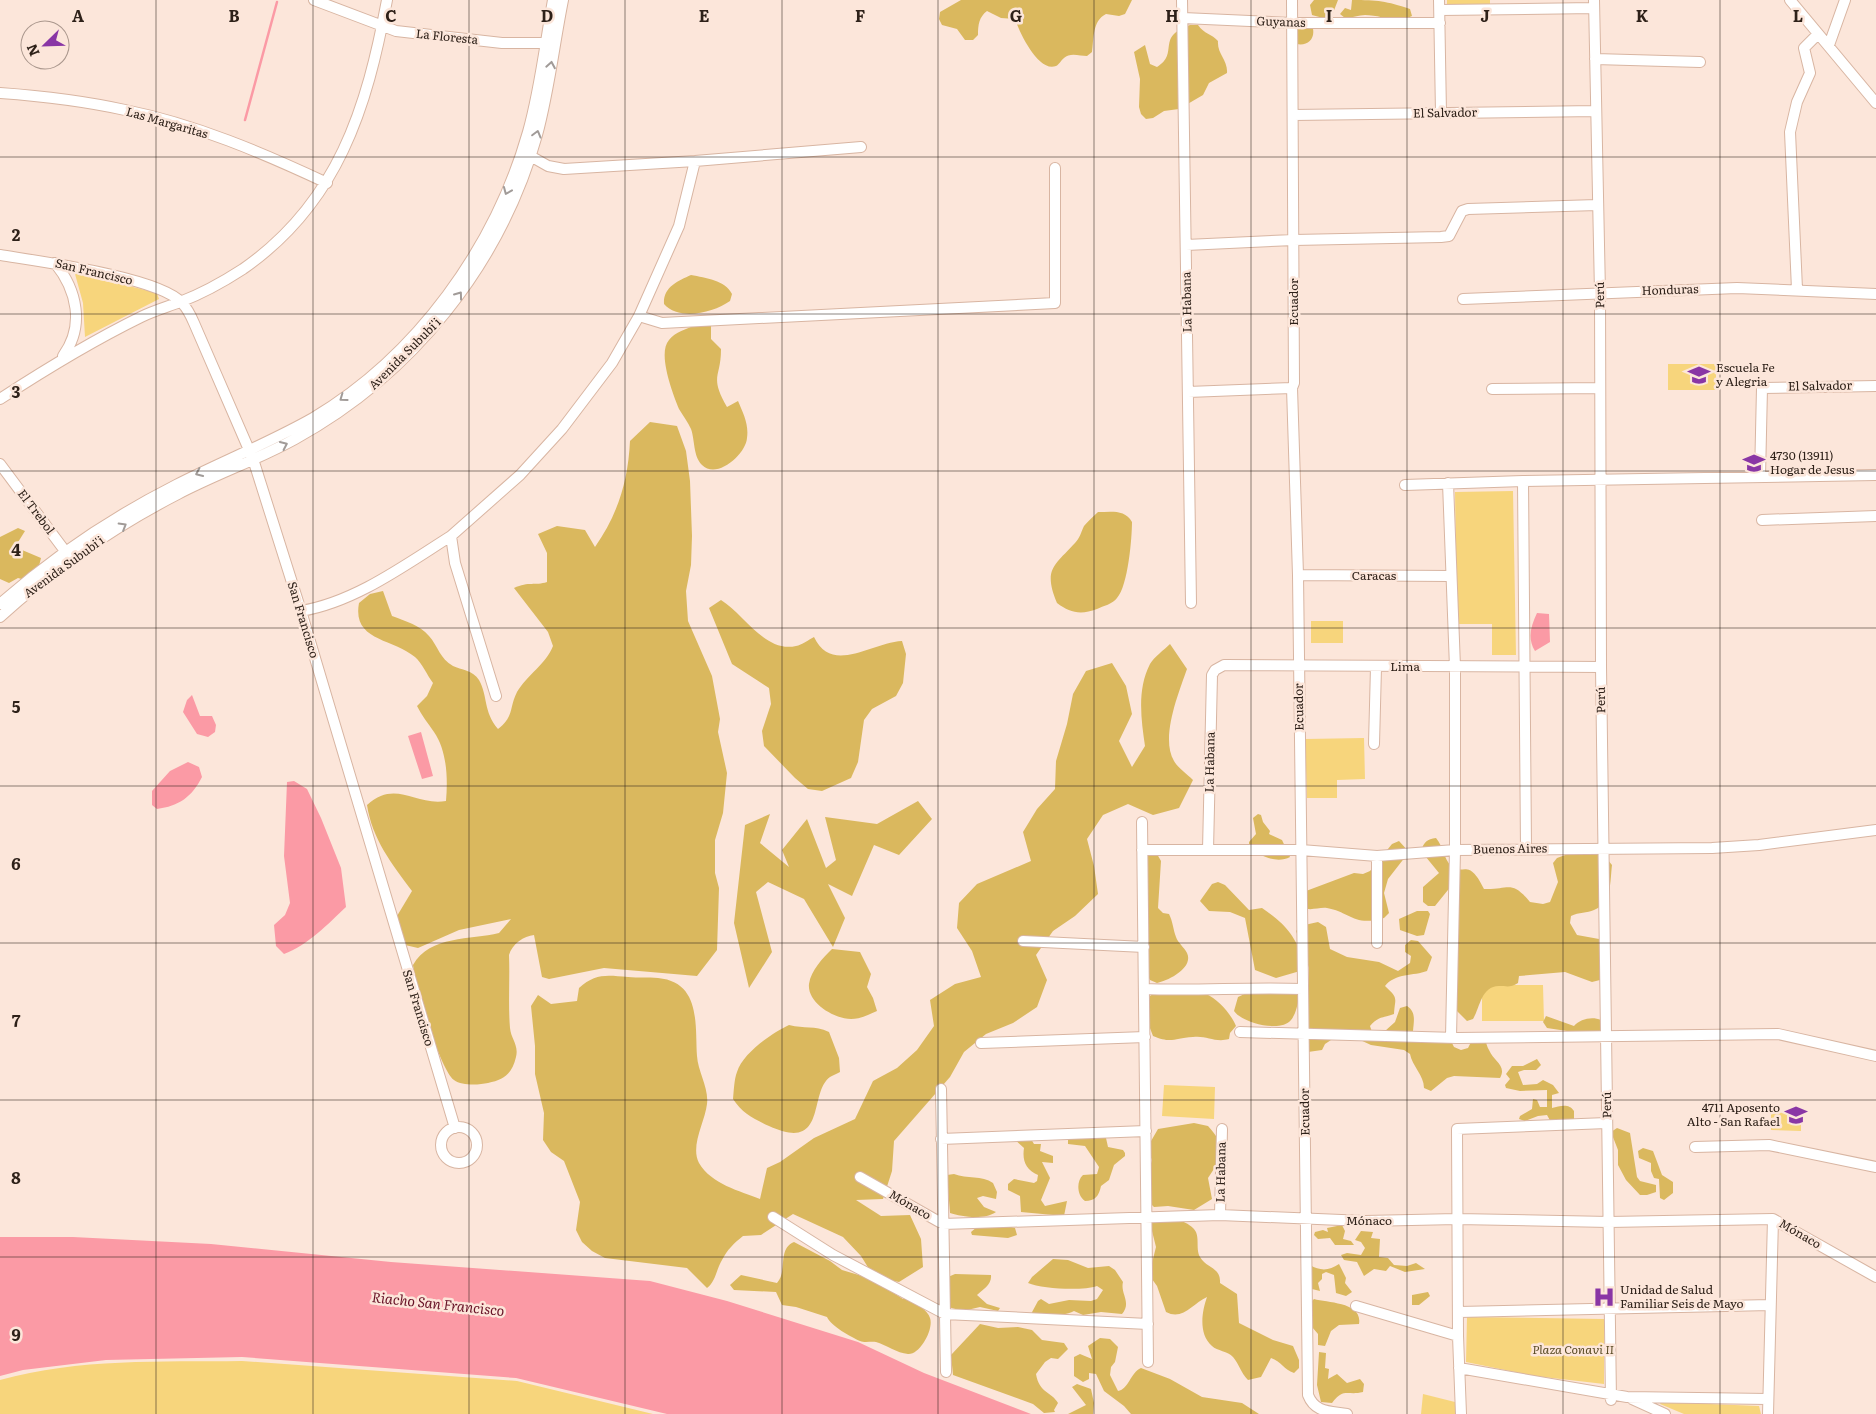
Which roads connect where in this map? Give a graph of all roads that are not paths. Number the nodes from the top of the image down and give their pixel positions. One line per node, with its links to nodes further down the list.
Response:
1 (314, 0): 14 (street, La Floresta)
2 (386, 0): 14 (street)
3 (553, 0): 16 (street, Avenida Sububi'i)
4 (562, 0): 16 (street, Avenida Sububi'i)
5 (1182, 0): 11 (street, La Habana)
6 (1292, 0): 12 (street, Ecuador)
7 (1790, 0): 15 (street)
8 (1845, 0): 17 (street)
9 (1594, 4): 10 (street); 18 (street, Perú)
10 (1440, 5): 13 (street)
11 (1183, 18): 12 (street, Guyanas); 32 (street, La Habana)
12 (1292, 23): 13 (street, Guyanas); 24 (street, Ecuador)
13 (1440, 24): 23 (street)
14 (382, 27): 16 (street, La Floresta); 29 (street)
15 (1818, 34): 17 (street); 35 (street)
16 (550, 43): 26 (street, Avenida Sububi'i)
17 (1829, 45): 21 (street)
18 (1595, 59): 19 (street); 22 (street, Perú)
19 (1700, 62)
20 (0, 93): 29 (street, Las Margaritas)
21 (1876, 103)
22 (1596, 111): 23 (street, El Salvador); 30 (street, Perú)
23 (1441, 113): 24 (street, El Salvador)
24 (1293, 115): 31 (street, Ecuador)
25 (861, 146): 27 (street)
26 (526, 154): 27 (street); 48 (street, Avenida Sububi'i)
27 (695, 161): 40 (street)
28 (1055, 168): 40 (street)
29 (326, 183): 39 (street)
30 (1597, 206): 31 (street); 36 (street, Perú)
31 (1294, 240): 32 (street); 43 (street, Ecuador)
32 (1186, 245): 46 (street, La Habana)
33 (0, 255): 34 (street, San Francisco)
34 (55, 263): 39 (street, San Francisco); 41 (street)
35 (1797, 289): 36 (street, Honduras); 37 (street, Honduras)
36 (1600, 292): 38 (street, Honduras); 44 (street, Perú)
37 (1876, 294)
38 (1463, 300)
39 (182, 302): 41 (street); 48 (street, San Francisco)
40 (639, 316): 58 (street)
41 (61, 359): 47 (street)
42 (1876, 386): 51 (street, El Salvador)
43 (1292, 388): 46 (street); 61 (street, Ecuador)
44 (1600, 388): 45 (street); 52 (street, Perú)
45 (1492, 389)
46 (1188, 392): 63 (street, La Habana)
47 (0, 399)
48 (251, 454): 59 (street, Avenida Sububi'i, one-way to 59); 60 (street, Avenida Sububi'i, one-way to 48); 65 (street, San Francisco)
49 (0, 464): 59 (street, El Trebol)
50 (1876, 475): 51 (street)
51 (1760, 476): 52 (street)
52 (1601, 480): 53 (street); 70 (street, Perú)
53 (1523, 481): 54 (street); 69 (street)
54 (1448, 483): 55 (street); 62 (street)
55 (1405, 485)
56 (1876, 516): 57 (street)
57 (1762, 520)
58 (450, 536): 65 (street); 73 (street)
59 (65, 551): 60 (street, El Trebol); 64 (street, Avenida Sububi'i)
60 (72, 560): 66 (street, Avenida Sububi'i)
61 (1298, 575): 62 (street, Caracas); 67 (street, Ecuador)
62 (1450, 576): 71 (street)
63 (1191, 603)
64 (0, 604)
65 (301, 611): 98 (street, San Francisco)
66 (0, 617)
67 (1299, 667): 68 (street, Lima); 72 (street, Lima); 81 (street, Ecuador)
68 (1376, 667): 71 (street, Lima); 74 (street)
69 (1524, 667): 70 (street, Lima); 71 (street, Lima); 78 (street)
70 (1601, 667): 77 (street, Perú)
71 (1455, 668): 82 (street)
72 (1212, 674): 80 (street, La Habana)
73 (496, 696)
74 (1374, 744)
75 (1142, 822): 79 (street)
76 (1876, 830): 77 (street, Buenos Aires)
77 (1604, 848): 78 (street, Buenos Aires); 91 (street, Perú)
78 (1526, 849): 82 (street, Buenos Aires)
79 (1142, 850): 80 (street, Buenos Aires); 86 (street)
80 (1208, 850): 81 (street, Buenos Aires)
81 (1301, 850): 83 (street, Buenos Aires); 88 (street, Ecuador)
82 (1455, 850): 83 (street, Buenos Aires); 93 (street)
83 (1377, 856): 85 (street)
84 (1023, 941): 86 (street)
85 (1378, 943)
86 (1144, 947): 87 (street)
87 (1144, 989): 88 (street); 92 (street)
88 (1303, 990): 90 (street, Ecuador)
89 (1240, 1032): 90 (street)
90 (1303, 1032): 93 (street); 110 (street, Ecuador)
91 (1606, 1036): 93 (street); 95 (street); 97 (street, Perú)
92 (1144, 1037): 94 (street); 100 (street)
93 (1452, 1037)
94 (981, 1043)
95 (1876, 1056)
96 (941, 1089): 101 (street)
97 (1607, 1123): 108 (street); 111 (street, Perú)
98 (454, 1128)
99 (1222, 1129): 105 (street, La Habana)
100 (1146, 1131): 101 (street); 107 (street)
101 (941, 1139): 112 (street)
102 (1695, 1147): 103 (street)
103 (1876, 1167)
104 (860, 1177): 112 (street, Mónaco)
105 (1220, 1215): 107 (street, Mónaco); 110 (street, Mónaco)
106 (773, 1217): 118 (street)
107 (1147, 1217): 112 (street, Mónaco); 119 (street)
108 (1457, 1219): 110 (street, Mónaco); 111 (street, Mónaco); 117 (street)
109 (1774, 1219): 111 (street, Mónaco); 113 (street, Mónaco); 114 (street)
110 (1307, 1220): 127 (street, Ecuador)
111 (1609, 1222): 116 (street, Perú)
112 (943, 1224): 118 (street)
113 (1876, 1277)
114 (1770, 1304): 116 (street); 126 (street)
115 (1356, 1306): 120 (street)
116 (1610, 1310): 117 (street); 124 (street, Perú)
117 (1459, 1312): 120 (street)
118 (944, 1314): 119 (street); 123 (street)
119 (1148, 1324): 121 (street)
120 (1458, 1336): 122 (street)
121 (1148, 1362)
122 (1459, 1368): 124 (street); 128 (street)
123 (946, 1372)
124 (1611, 1397): 125 (street)
125 (1627, 1397): 126 (street); 129 (street)
126 (1768, 1399): 130 (street)
127 (1347, 1414)
128 (1461, 1414)
129 (1665, 1414)
130 (1768, 1414)

